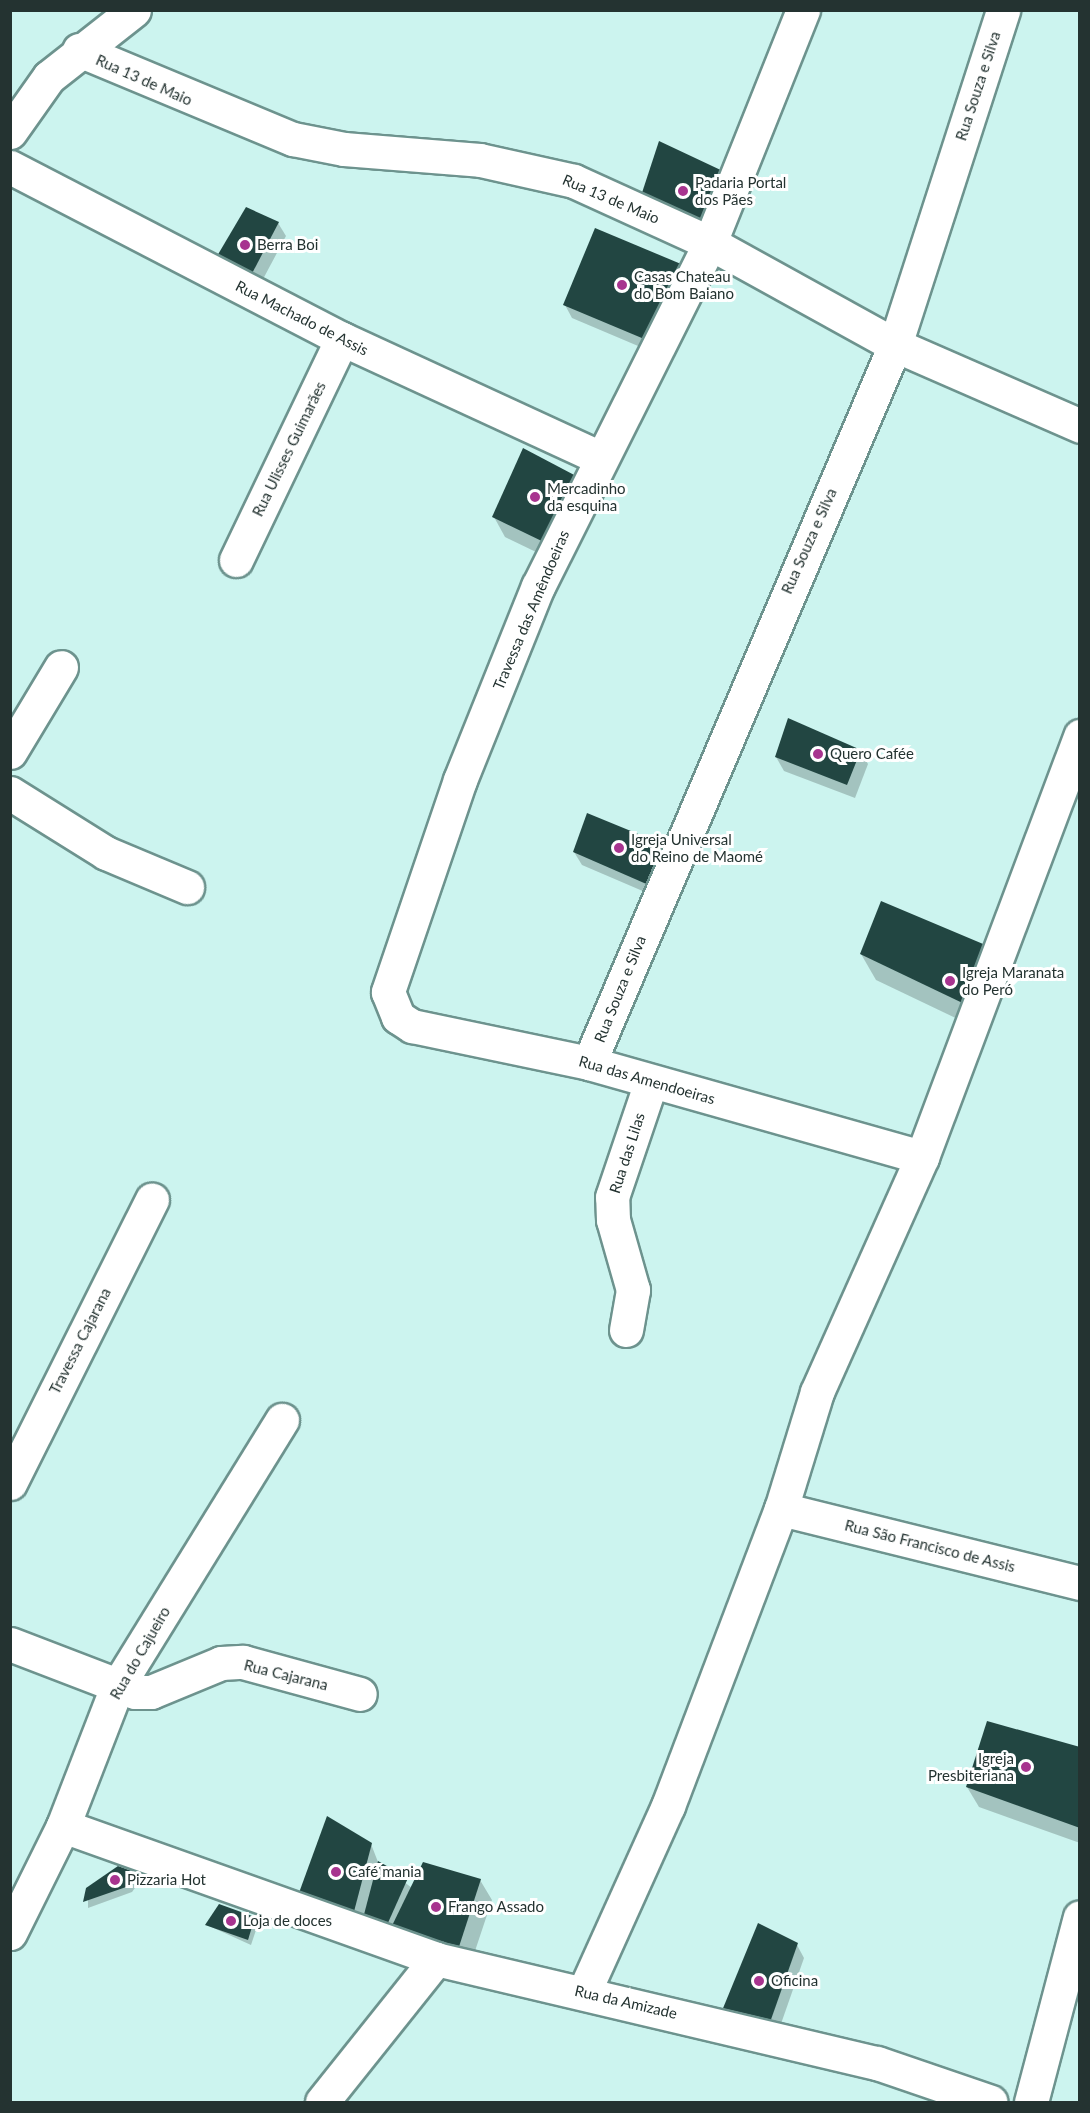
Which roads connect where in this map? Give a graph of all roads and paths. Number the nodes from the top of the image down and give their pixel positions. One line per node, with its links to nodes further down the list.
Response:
1 (134, 10): 4 (street)
2 (803, 10): 7 (street, Travessa das Amêndoeiras)
3 (1003, 10): 9 (street, Rua Souza e Silva)
4 (79, 50): 5 (street); 7 (street, Rua 13 de Maio)
5 (10, 132)
6 (10, 167): 8 (street, Rua Machado de Assis)
7 (710, 243): 9 (street, Rua 13 de Maio); 11 (street, Travessa das Amêndoeiras)
8 (342, 339): 11 (street, Rua Machado de Assis); 12 (street, Rua Ulisses Guimarães)
9 (895, 345): 10 (street, Rua 13 de Maio); 19 (street, Rua Souza e Silva)
10 (1080, 426)
11 (599, 457): 18 (street, Travessa das Amêndoeiras)
12 (236, 560)
13 (61, 667): 15 (street)
14 (1080, 736): 21 (street)
15 (12, 745)
16 (10, 793): 17 (street)
17 (187, 887)
18 (388, 992): 19 (street, Rua das Amendoeiras)
19 (590, 1063): 20 (street, Rua das Amendoeiras)
20 (651, 1082): 21 (street, Rua das Amendoeiras); 23 (street, Rua das Lilas)
21 (922, 1157): 26 (street)
22 (152, 1200): 25 (street, Travessa Cajarana)
23 (626, 1330)
24 (282, 1419): 29 (street, Rua do Cajueiro)
25 (10, 1483)
26 (781, 1509): 27 (street, Rua São Francisco de Assis); 35 (street)
27 (1080, 1583)
28 (10, 1644): 29 (street, Rua Cajarana)
29 (117, 1687): 30 (street, Rua Cajarana); 31 (street, Rua do Cajueiro)
30 (360, 1694)
31 (63, 1826): 33 (street, Rua do Cajueiro); 34 (street, Rua da Amizade)
32 (1080, 1917): 38 (street)
33 (10, 1933)
34 (436, 1959): 35 (street, Rua da Amizade); 36 (street)
35 (584, 1992): 37 (street, Rua da Amizade)
36 (322, 2103)
37 (991, 2103)
38 (1031, 2103)

